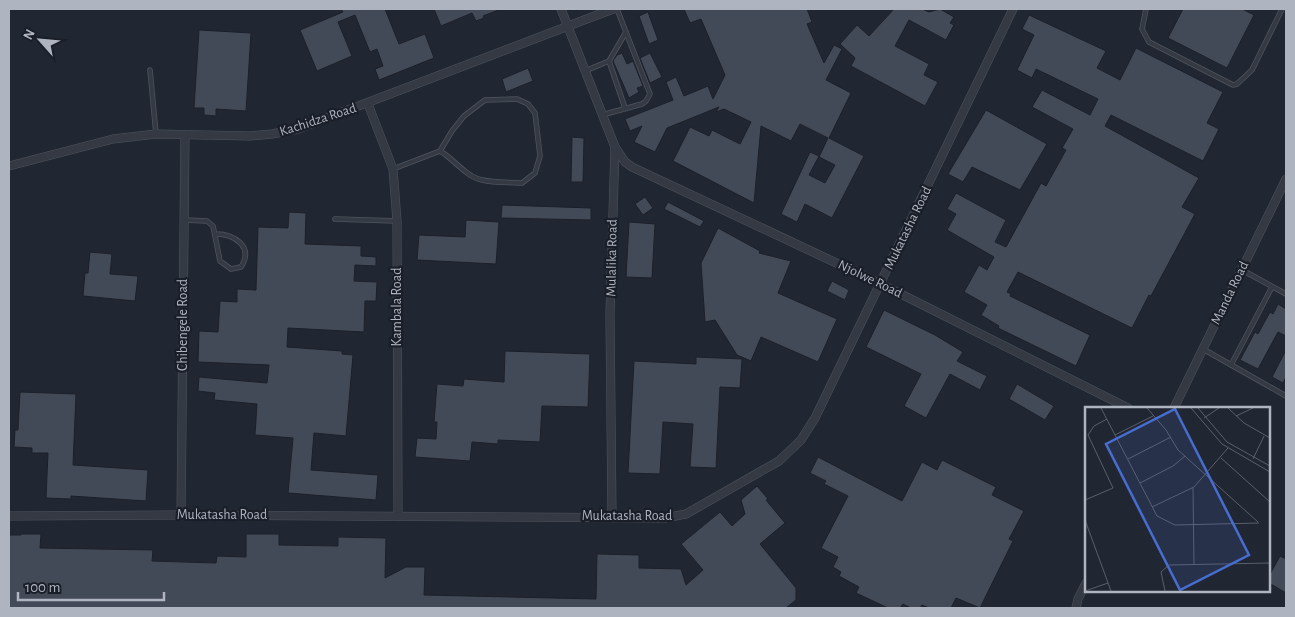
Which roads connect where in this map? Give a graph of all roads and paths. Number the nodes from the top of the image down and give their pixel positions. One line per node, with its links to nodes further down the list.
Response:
1 (561, 9): 6 (street, Mulalika Road)
2 (615, 9): 6 (street, Kachidza Road); 7 (lane)
3 (1013, 9): 26 (street, Mukatasha Road)
4 (1146, 9): 5 (lane)
5 (1282, 9)
6 (568, 27): 10 (street, Mulalika Road); 11 (street, Kachidza Road)
7 (626, 32): 8 (lane); 12 (lane)
8 (609, 61): 10 (lane); 12 (lane)
9 (150, 70): 14 (lane)
10 (585, 71): 13 (street, Mulalika Road)
11 (368, 104): 15 (street, Kachidza Road); 19 (street, Kambala Road)
12 (625, 108): 13 (lane)
13 (602, 114): 16 (street, Mulalika Road)
14 (156, 134): 15 (street, Kachidza Road); 18 (street, Kachidza Road)
15 (185, 135): 22 (street, Chibengele Road)
16 (615, 147): 26 (street, Njolwe Road); 37 (street, Mulalika Road)
17 (440, 151): 17 (lane); 19 (lane)
18 (9, 166)
19 (393, 169): 23 (street, Kambala Road)
20 (1286, 179): 25 (street, Manda Road)
21 (335, 219): 23 (lane)
22 (184, 220): 24 (lane); 34 (street, Chibengele Road)
23 (398, 221): 36 (street, Kambala Road)
24 (215, 234): 24 (lane)
25 (1242, 270): 27 (lane); 29 (street, Manda Road)
26 (880, 284): 32 (street, Njolwe Road); 37 (street, Mukatasha Road)
27 (1272, 287): 28 (lane); 30 (lane)
28 (1286, 294)
29 (1203, 349): 30 (lane); 33 (street, Manda Road)
30 (1231, 365): 31 (lane)
31 (1286, 396)
32 (1126, 407)
33 (1174, 407)
34 (182, 515): 35 (street, Mukatasha Road); 36 (street, Mukatasha Road)
35 (9, 516)
36 (398, 516): 37 (street, Mukatasha Road)
37 (612, 517)
38 (1085, 585): 39 (street)
39 (1076, 608)

